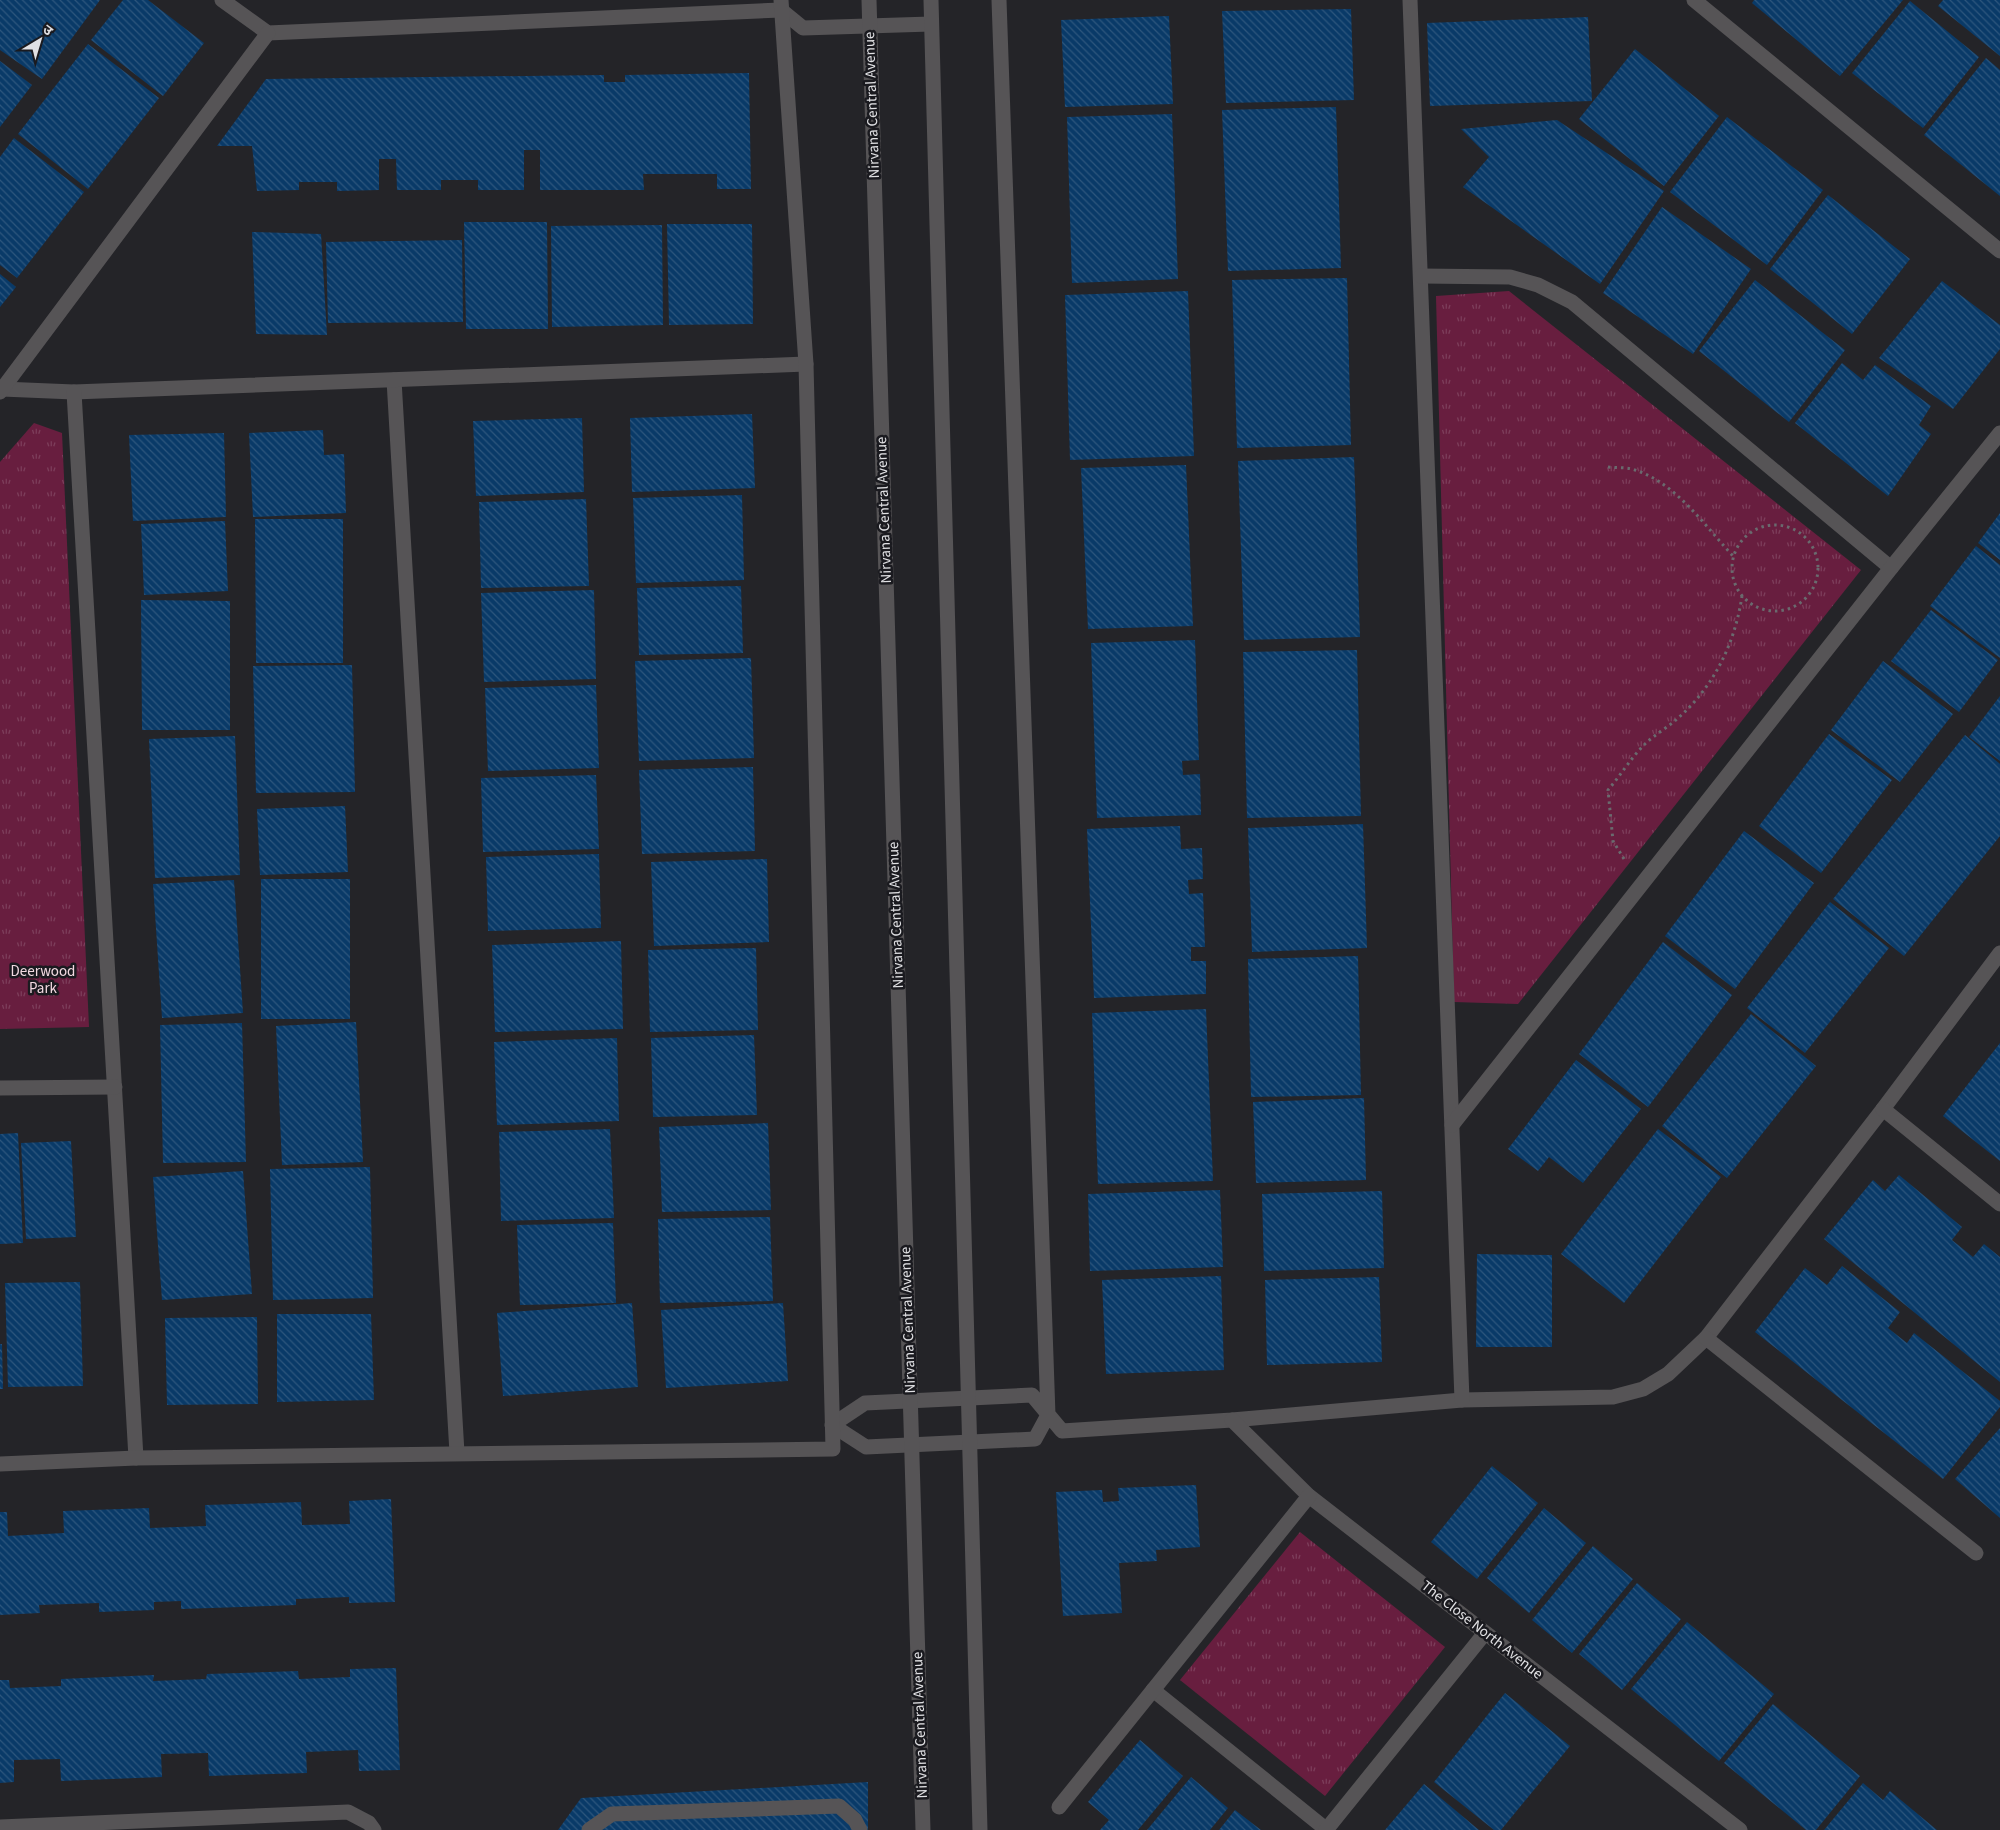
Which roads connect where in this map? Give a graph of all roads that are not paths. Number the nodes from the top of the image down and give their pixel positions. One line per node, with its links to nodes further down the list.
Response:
1 (222, 0): 10 (street)
2 (869, 0): 9 (street, Nirvana Central Avenue)
3 (931, 0): 8 (street)
4 (999, 0): 29 (street)
5 (1410, 0): 12 (street)
6 (1694, 0): 11 (street)
7 (784, 4): 9 (street); 10 (street); 13 (street)
8 (931, 24): 9 (street); 26 (street)
9 (870, 26): 27 (street, Nirvana Central Avenue)
10 (268, 34): 15 (street)
11 (2000, 251)
12 (1421, 276): 18 (street); 23 (street)
13 (806, 364): 14 (street); 31 (street)
14 (394, 380): 16 (street); 34 (street)
15 (1, 391): 16 (street)
16 (74, 392): 20 (street)
17 (2000, 433): 18 (street)
18 (1891, 568): 23 (street)
19 (2000, 953): 22 (street)
20 (115, 1087): 21 (street); 35 (street)
21 (0, 1088)
22 (1883, 1109): 24 (street); 25 (street)
23 (1452, 1124): 28 (street)
24 (2000, 1204)
25 (1706, 1338): 28 (street); 38 (street)
26 (967, 1398): 27 (street); 29 (street); 32 (street)
27 (910, 1400): 31 (street); 33 (street, Nirvana Central Avenue)
28 (1462, 1400): 30 (street)
29 (1048, 1415): 30 (street); 32 (street)
30 (1232, 1420): 37 (street, The Close North Avenue)
31 (832, 1425): 33 (street); 34 (street)
32 (968, 1441): 33 (street); 48 (street)
33 (912, 1445): 47 (street, Nirvana Central Avenue)
34 (457, 1453): 35 (street)
35 (136, 1458): 36 (street)
36 (0, 1464)
37 (1309, 1496): 39 (street, The Close North Avenue); 40 (street)
38 (1976, 1554)
39 (1485, 1633): 43 (street, The Close North Avenue); 49 (street)
40 (1153, 1690): 41 (street); 49 (street)
41 (1059, 1807)
42 (0, 1827): 44 (street)
43 (1734, 1828)
44 (374, 1830)
45 (589, 1830): 46 (street)
46 (860, 1830)
47 (922, 1830)
48 (980, 1830)
49 (1326, 1830)

